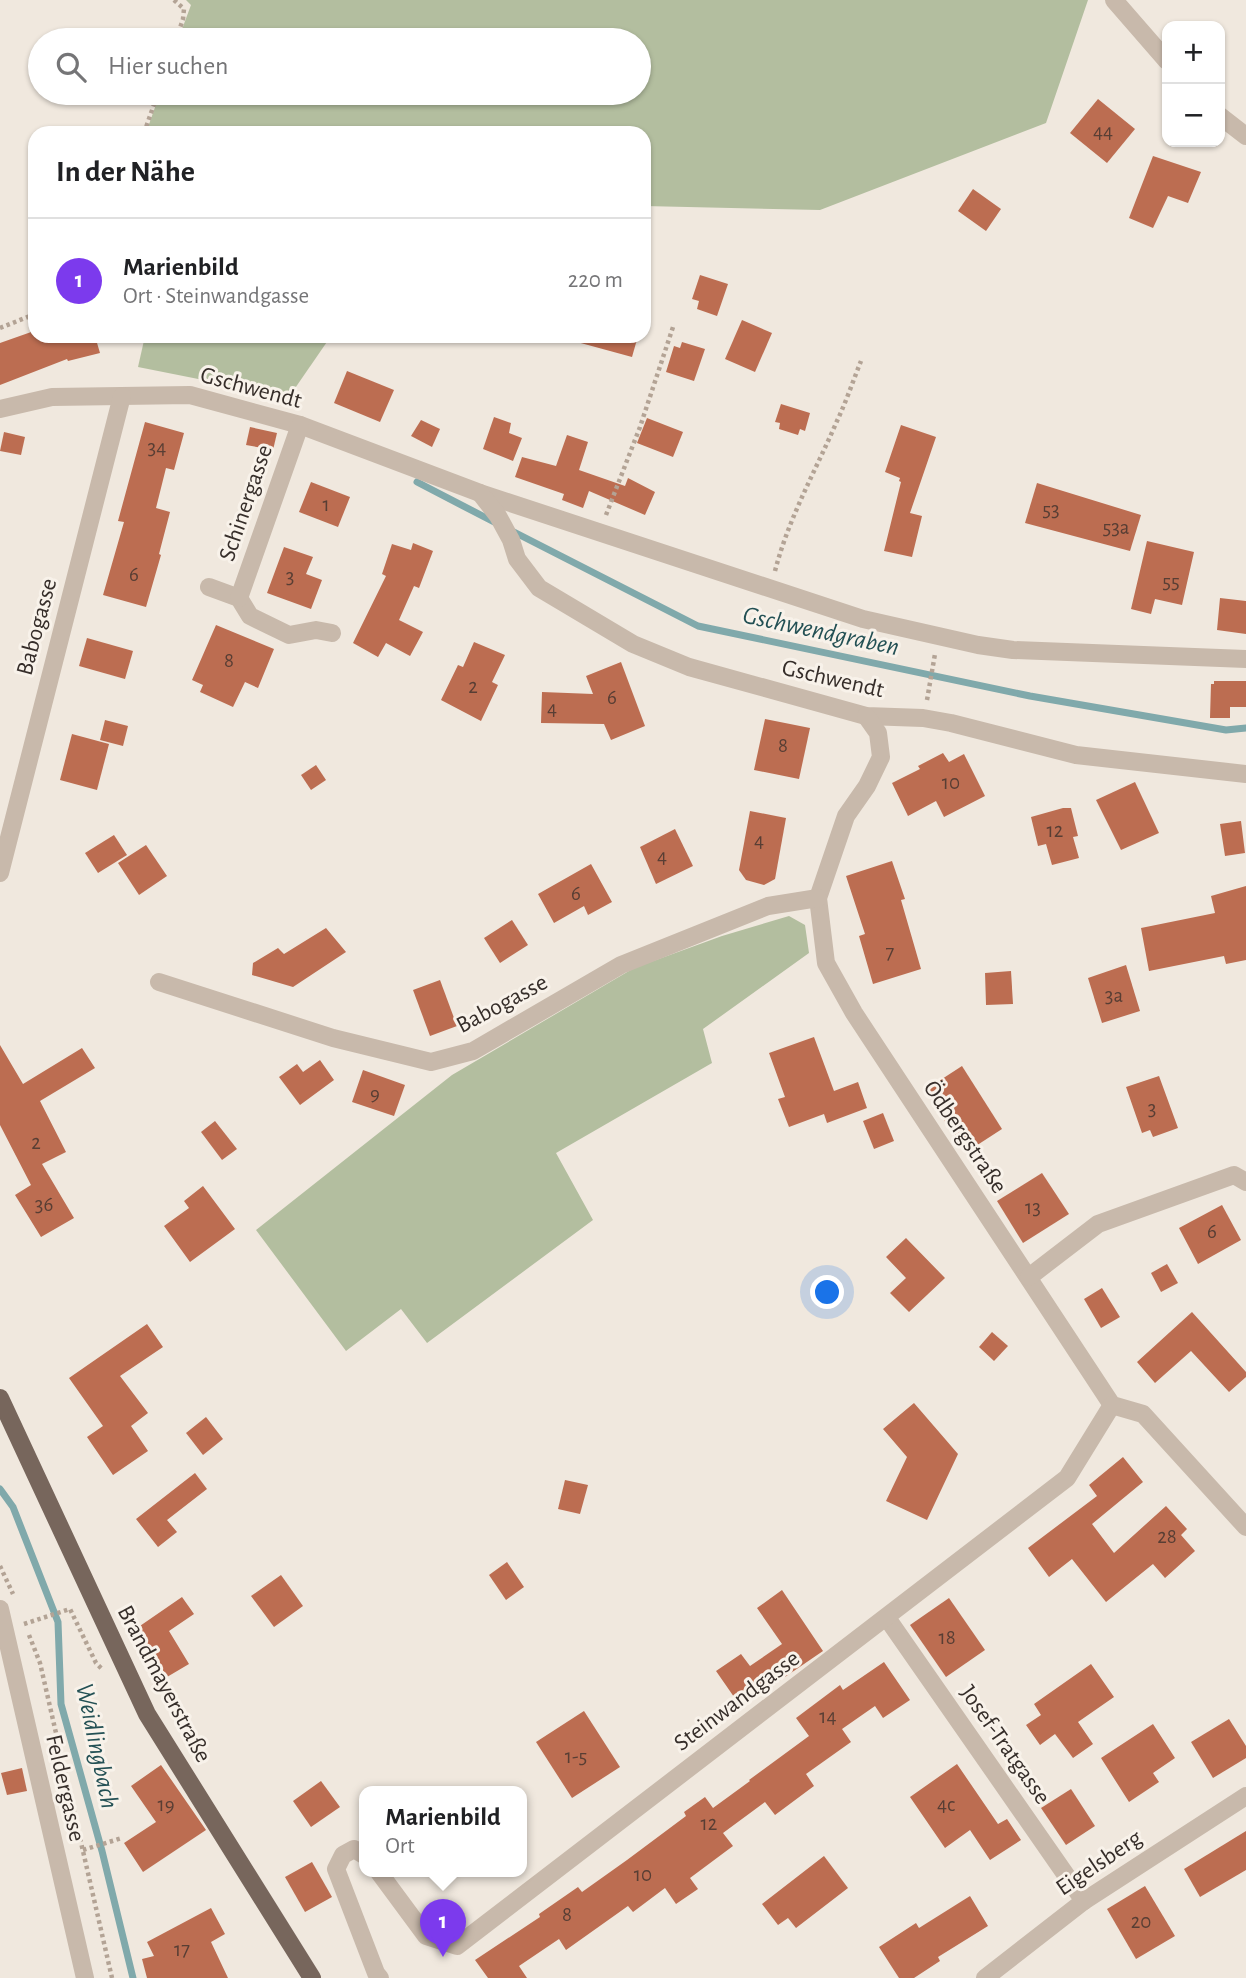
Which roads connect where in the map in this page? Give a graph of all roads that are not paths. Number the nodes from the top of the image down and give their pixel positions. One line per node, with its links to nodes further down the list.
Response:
1 (1114, 0): 2 (street)
2 (1162, 55)
3 (1225, 120): 4 (street)
4 (1246, 136)
5 (122, 396): 6 (street, Gschwendt); 7 (street, Gschwendt); 15 (street, Babogasse)
6 (0, 410)
7 (300, 425): 8 (street, Gschwendt); 10 (street, Schinergasse)
8 (480, 493): 12 (street, Gschwendt); 13 (street, Gschwendt)
9 (209, 587): 10 (street)
10 (239, 598): 11 (street)
11 (332, 633)
12 (1246, 659)
13 (866, 716): 14 (street, Gschwendt); 16 (street, Ödbergstraße)
14 (1246, 774)
15 (1, 872)
16 (818, 898): 17 (street, Babogasse); 19 (street, Ödbergstraße)
17 (159, 982)
18 (1242, 1174): 19 (street)
19 (1029, 1277): 21 (street, Ödbergstraße)
20 (0, 1398): 30 (main road, Brandmayerstraße)
21 (1112, 1405): 22 (street); 24 (street, Steinwandgasse)
22 (1246, 1527)
23 (8, 1606): 29 (street, Feldergasse)
24 (887, 1618): 27 (street, Steinwandgasse); 28 (street, Josef-Tratgasse)
25 (1246, 1796): 28 (street, Eigelsberg)
26 (359, 1852): 31 (street)
27 (382, 1877)
28 (1084, 1901): 32 (street, Eigelsberg)
29 (85, 1978)
30 (312, 1978)
31 (380, 1978)
32 (985, 1978)

